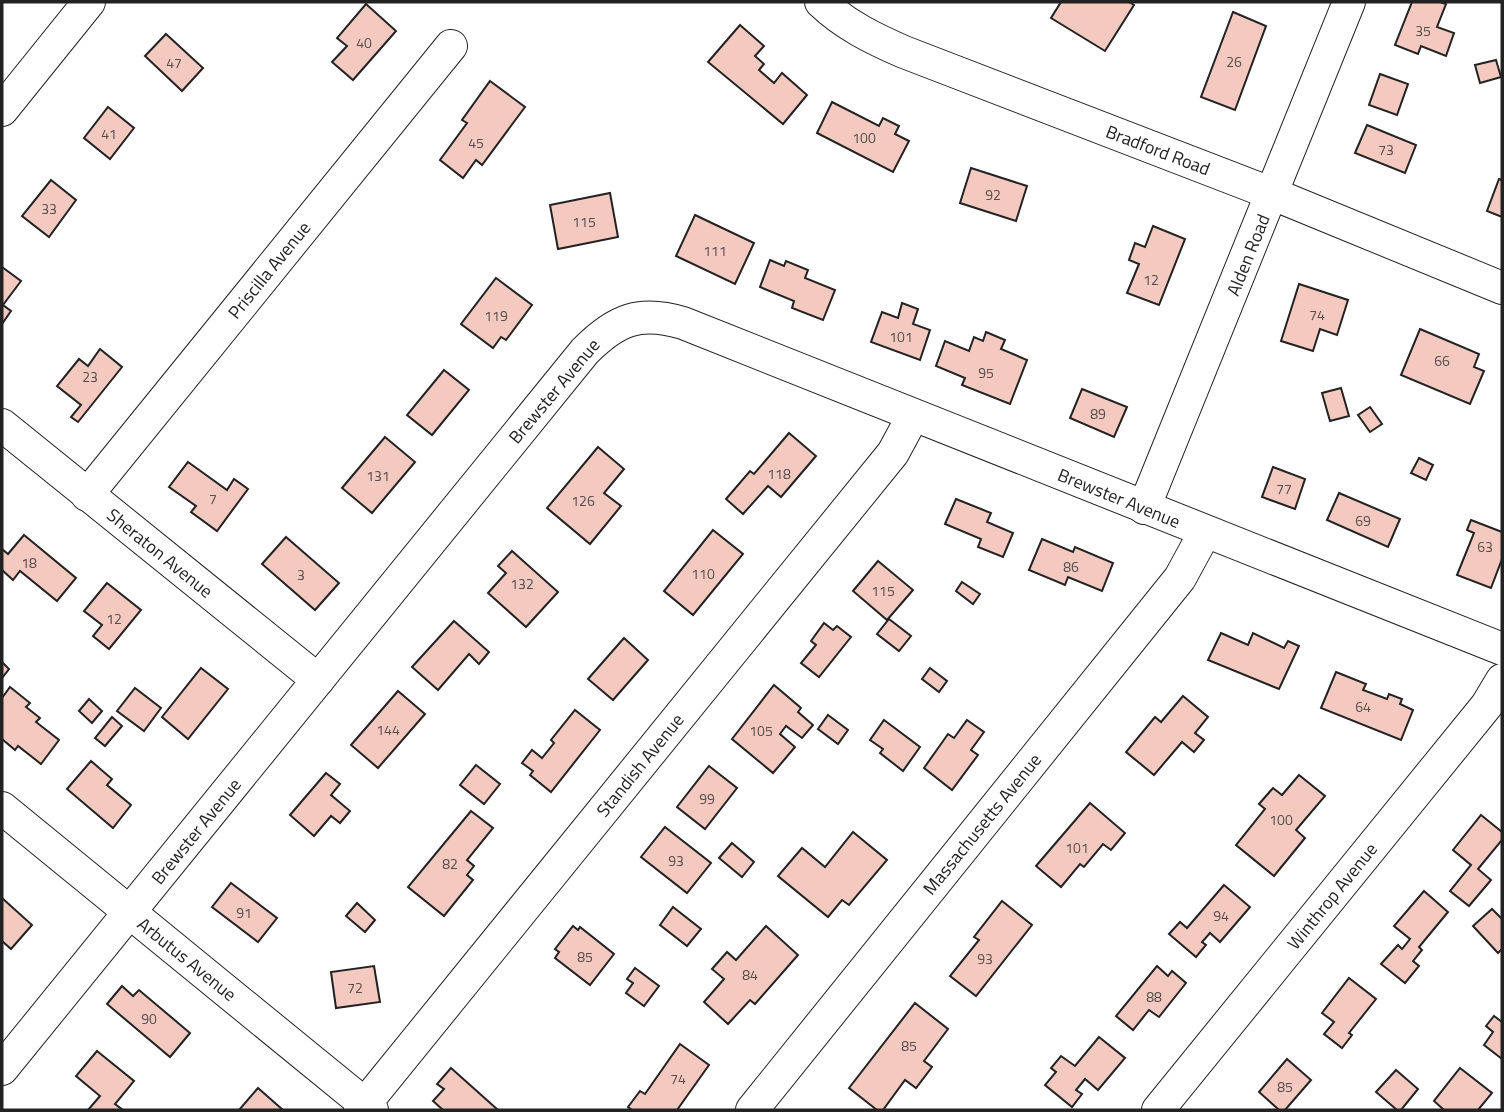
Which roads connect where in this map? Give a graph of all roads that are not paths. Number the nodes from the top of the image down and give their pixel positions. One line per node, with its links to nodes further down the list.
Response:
1 (89, 2): 5 (street)
2 (821, 2): 6 (street, Bradford Road)
3 (1349, 2): 6 (street, Alden Road)
4 (452, 46): 10 (street, Priscilla Avenue)
5 (2, 110)
6 (1273, 194): 7 (street, Bradford Road); 11 (street, Alden Road)
7 (1502, 288)
8 (913, 416): 11 (street, Brewster Avenue); 14 (street, Brewster Avenue); 19 (street, Standish Avenue)
9 (2, 425): 10 (street, Sheraton Avenue)
10 (87, 495): 14 (street, Sheraton Avenue)
11 (1144, 508): 12 (street, Brewster Avenue)
12 (1205, 533): 13 (street, Brewster Avenue); 20 (street, Massachusetts Avenue)
13 (1502, 649)
14 (318, 680): 17 (street, Brewster Avenue)
15 (1502, 680): 21 (street, Winthrop Avenue)
16 (2, 808): 17 (street, Arbutus Avenue)
17 (129, 912): 18 (street, Brewster Avenue); 19 (street, Arbutus Avenue)
18 (2, 1069)
19 (366, 1108)
20 (752, 1110)
21 (1158, 1110)

